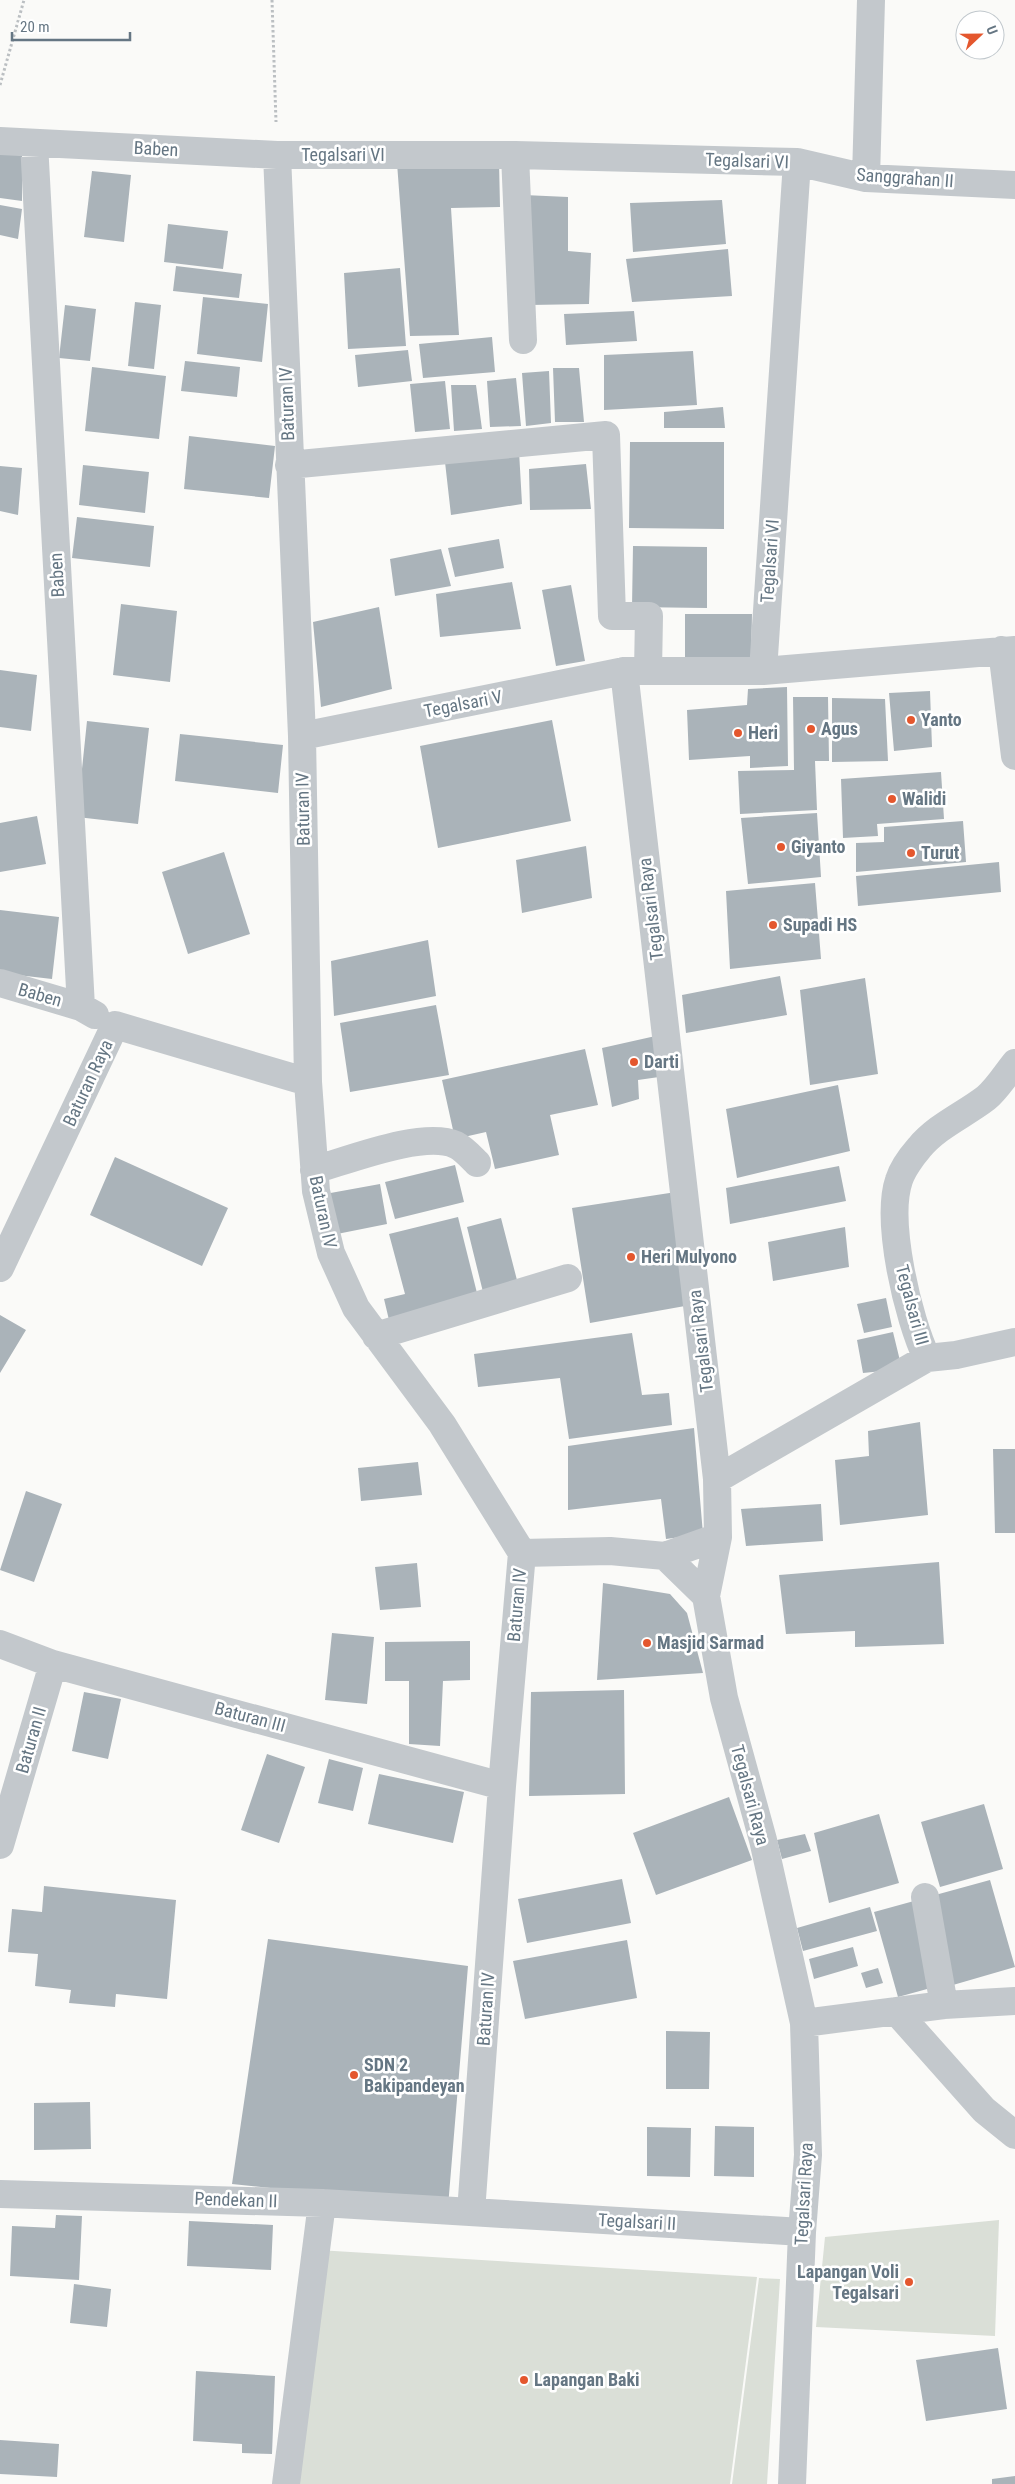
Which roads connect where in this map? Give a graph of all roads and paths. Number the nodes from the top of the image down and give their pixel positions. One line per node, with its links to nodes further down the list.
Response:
1 (24, 0): 4 (path)
2 (272, 0): 7 (path)
3 (871, 0): 10 (street)
4 (0, 85)
5 (0, 141): 6 (street, Baben)
6 (34, 143): 7 (street, Baben); 20 (street, Baben)
7 (277, 155): 8 (street, Tegalsari VI); 13 (street, Baturan IV)
8 (515, 155): 9 (street, Tegalsari VI); 12 (street)
9 (797, 162): 10 (street, Sanggrahan II); 16 (street, Tegalsari VI)
10 (866, 178): 11 (street, Sanggrahan II)
11 (1015, 185)
12 (523, 340)
13 (290, 465): 15 (street, Tegalsari Raya); 17 (street, Baturan IV)
14 (1009, 650): 16 (street); 18 (street)
15 (636, 671): 16 (street); 17 (street, Tegalsari V); 31 (street, Tegalsari Raya)
16 (763, 671)
17 (302, 736): 23 (street, Baturan IV)
18 (1015, 756)
19 (0, 984): 20 (street, Baben)
20 (81, 1007): 21 (street, Baben)
21 (114, 1025): 23 (street, Baturan Raya); 26 (street, Baturan Raya)
22 (1015, 1063): 30 (street, Tegalsari III)
23 (308, 1082): 25 (street, Baturan IV)
24 (477, 1163): 25 (street)
25 (314, 1170): 28 (street, Baturan IV)
26 (0, 1268)
27 (568, 1278): 28 (street)
28 (376, 1336): 33 (street, Baturan IV)
29 (1015, 1342): 30 (street, Tegalsari III)
30 (927, 1358): 31 (street)
31 (717, 1479): 32 (street, Tegalsari Raya)
32 (718, 1537): 34 (street); 35 (street, Tegalsari Raya)
33 (522, 1553): 34 (street); 38 (street, Baturan IV)
34 (665, 1556): 35 (street)
35 (706, 1596): 44 (street, Tegalsari Raya)
36 (0, 1644): 37 (street, Baturan III)
37 (53, 1664): 38 (street, Baturan III); 39 (street, Baturan II)
38 (502, 1786): 48 (street, Baturan IV)
39 (0, 1845)
40 (925, 1897): 42 (street)
41 (1015, 2001): 42 (street)
42 (944, 2005): 43 (street)
43 (896, 2011): 44 (street); 45 (street)
44 (804, 2023): 49 (street, Tegalsari Raya)
45 (1015, 2135)
46 (0, 2194): 47 (street, Pendekan II)
47 (322, 2202): 48 (street, Pendekan II); 50 (street)
48 (471, 2212): 49 (street, Tegalsari II)
49 (802, 2232): 51 (street, Tegalsari Raya)
50 (286, 2484)
51 (792, 2484)

